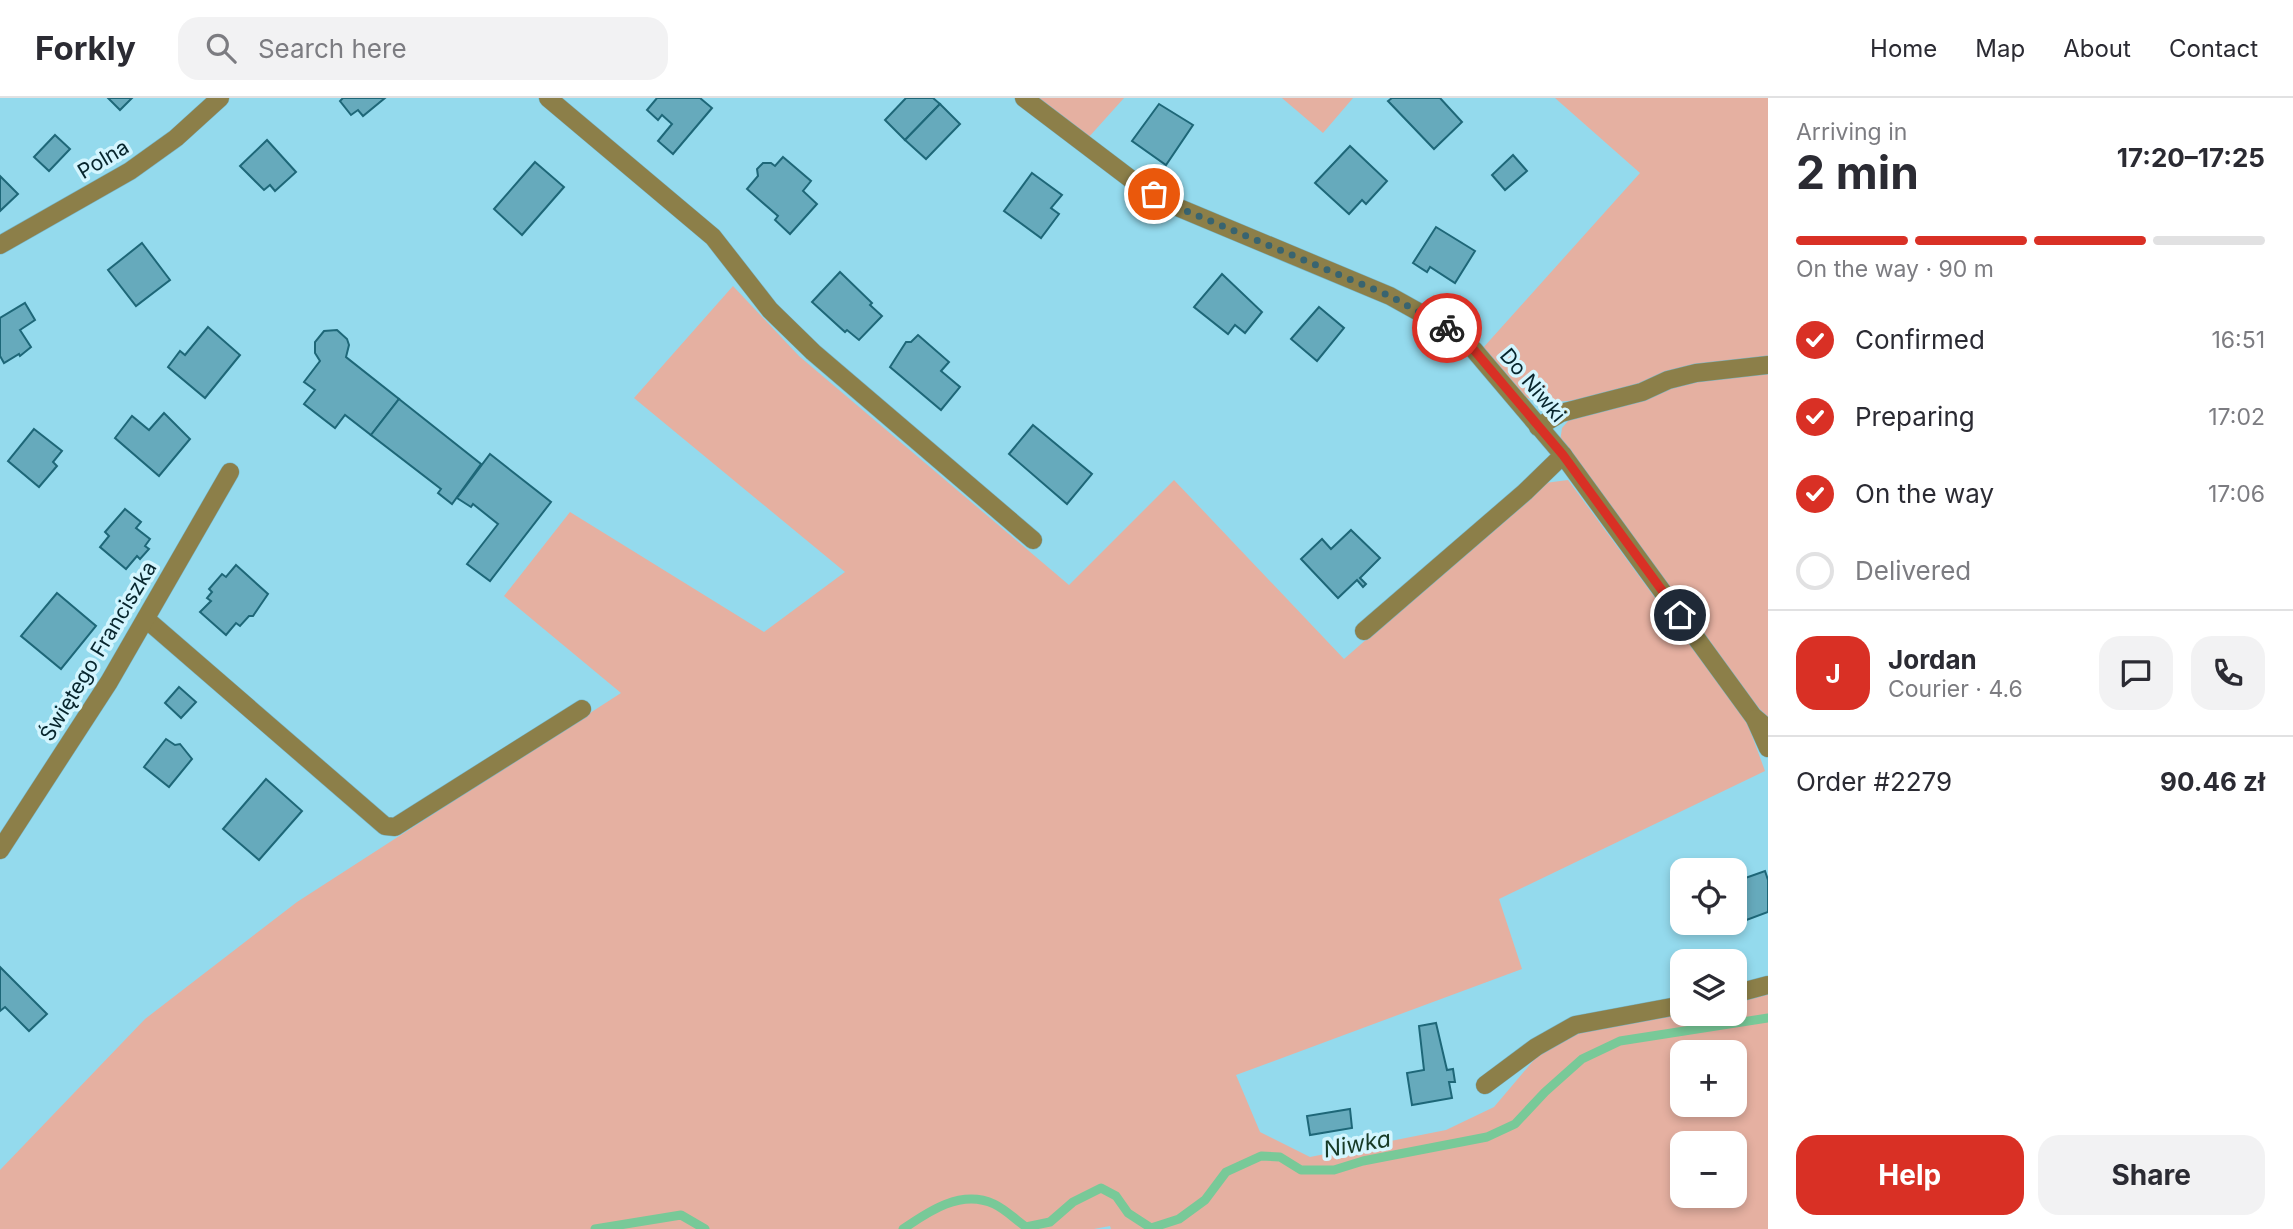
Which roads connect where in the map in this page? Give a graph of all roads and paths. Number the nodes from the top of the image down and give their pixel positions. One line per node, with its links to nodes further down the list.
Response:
1 (220, 98): 4 (street, Polna)
2 (548, 98): 9 (street)
3 (1024, 98): 6 (street, Do Niwki)
4 (0, 246)
5 (1768, 365): 6 (street)
6 (1538, 427): 7 (street, Do Niwki)
7 (1563, 455): 11 (street); 13 (street, Do Niwki)
8 (230, 472): 10 (street, Świętego Franciszka)
9 (1033, 540)
10 (146, 619): 12 (street); 16 (street, Świętego Franciszka)
11 (1364, 631)
12 (582, 709)
13 (1753, 716): 14 (street, Do Niwki); 15 (street)
14 (1768, 729)
15 (1768, 748)
16 (0, 850)
17 (1768, 985): 18 (street)
18 (1747, 991)
19 (1670, 1007): 20 (street)
20 (1485, 1085)

